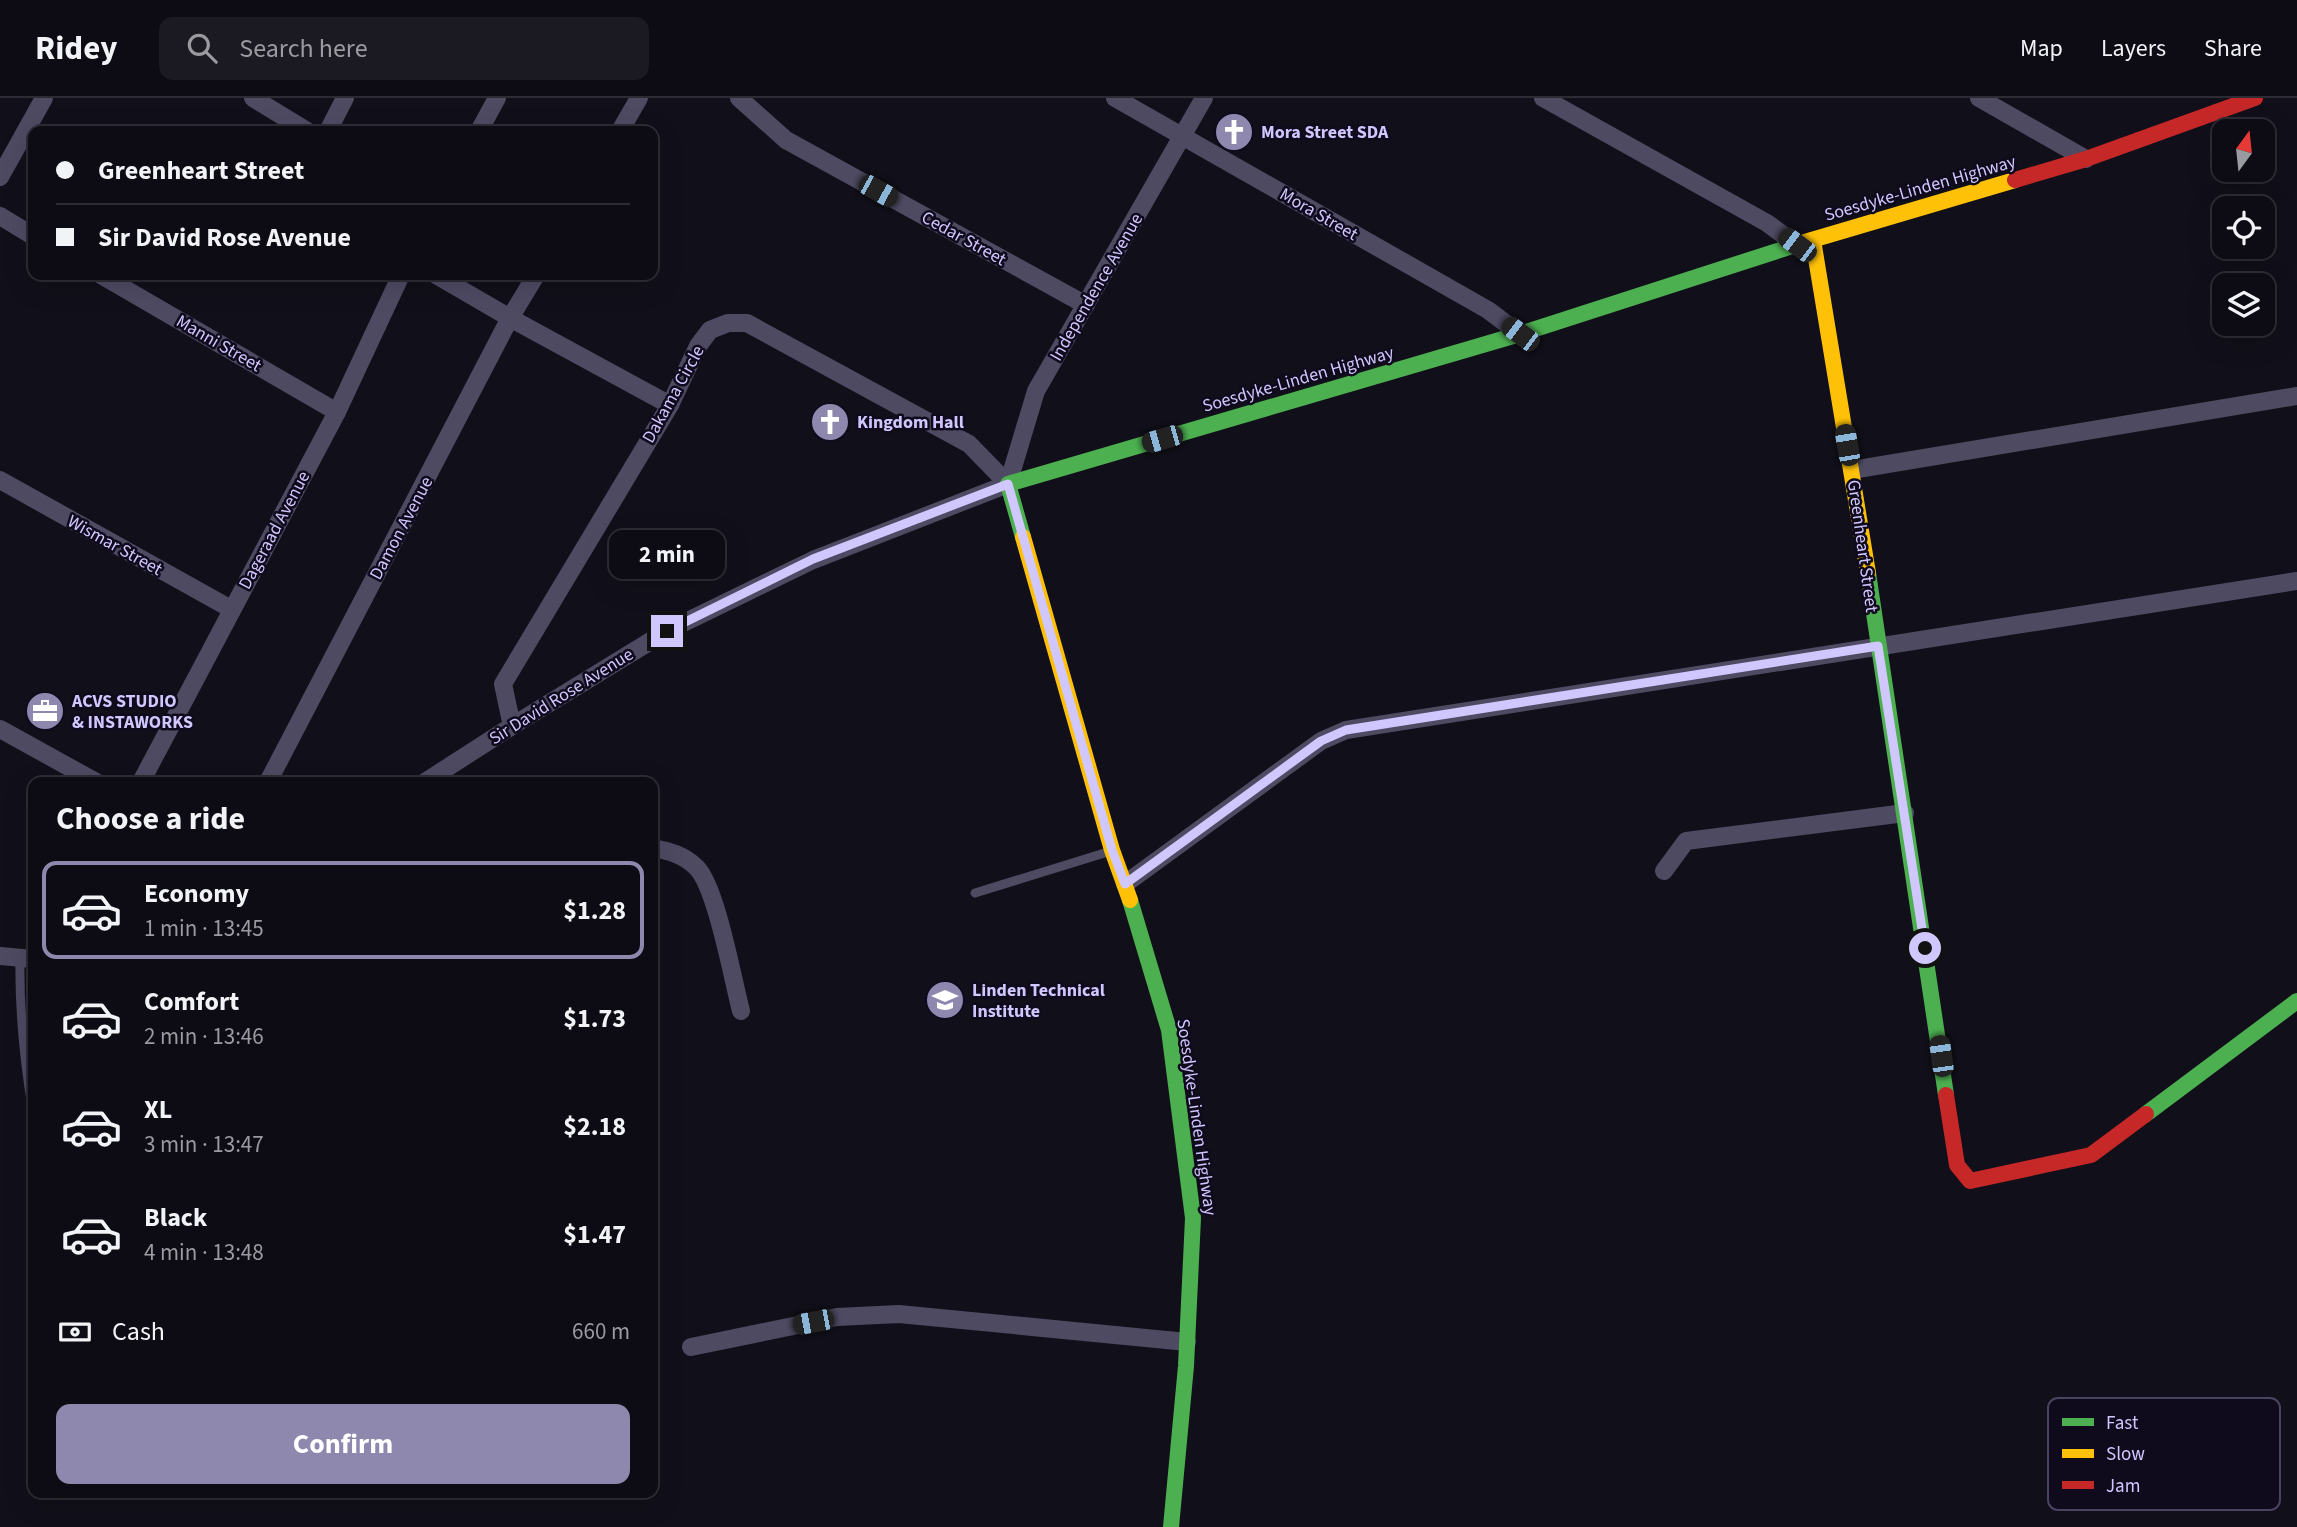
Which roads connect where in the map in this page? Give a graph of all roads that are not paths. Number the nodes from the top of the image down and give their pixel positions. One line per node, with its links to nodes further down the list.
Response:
1 (44, 98): 13 (street)
2 (253, 98): 14 (street)
3 (345, 98): 15 (street)
4 (497, 98): 16 (street)
5 (639, 98): 17 (street)
6 (739, 98): 29 (street, Cedar Street)
7 (1115, 98): 19 (street, Mora Street)
8 (1204, 98): 19 (street, Independence Avenue)
9 (1543, 98): 24 (street)
10 (1979, 98): 20 (street)
11 (2255, 98): 12 (main road, Soesdyke-Linden Highway)
12 (2216, 105): 20 (main road, Soesdyke-Linden Highway)
13 (28, 126)
14 (299, 126)
15 (331, 126)
16 (482, 126)
17 (623, 126)
18 (28, 127): 21 (street)
19 (1183, 136): 29 (street, Independence Avenue); 31 (street, Mora Street)
20 (2086, 159): 24 (main road, Soesdyke-Linden Highway)
21 (0, 177)
22 (0, 216): 23 (street)
23 (28, 233)
24 (1805, 242): 31 (main road, Soesdyke-Linden Highway); 35 (main road, Greenheart Street)
25 (110, 280): 34 (street, Manni Street)
26 (399, 280): 34 (street, Dageraad Avenue)
27 (445, 280): 30 (street)
28 (533, 280): 30 (street, Damon Avenue)
29 (1086, 305): 37 (street, Independence Avenue)
30 (510, 318): 33 (street); 45 (street, Damon Avenue)
31 (1520, 334): 37 (main road, Soesdyke-Linden Highway)
32 (2297, 396): 35 (street)
33 (670, 405): 37 (street, Dakama Circle); 41 (street, Dakama Circle)
34 (337, 412): 39 (street, Dageraad Avenue)
35 (1852, 470): 40 (main road, Greenheart Street)
36 (0, 480): 39 (street, Wismar Street)
37 (1008, 484): 41 (street, Sir David Rose Avenue); 49 (main road, Soesdyke-Linden Highway)
38 (2297, 581): 40 (street)
39 (231, 609): 44 (street, Dageraad Avenue)
40 (1878, 646): 47 (main road, Greenheart Street); 51 (street)
41 (512, 726): 46 (street, Sir David Rose Avenue)
42 (0, 729): 43 (street)
43 (87, 777)
44 (144, 777)
45 (271, 777)
46 (433, 777)
47 (1905, 813): 50 (street); 55 (main road, Greenheart Street)
48 (658, 849): 56 (street)
49 (1112, 850): 51 (main road, Soesdyke-Linden Highway); 52 (lane)
50 (1664, 871)
51 (1125, 884): 58 (main road, Soesdyke-Linden Highway)
52 (975, 893)
53 (0, 956): 54 (street)
54 (27, 958): 57 (lane)
55 (2297, 1001)
56 (741, 1011)
57 (28, 1084)
58 (1187, 1342): 59 (street); 60 (main road, Soesdyke-Linden Highway)
59 (691, 1347)
60 (1171, 1527)

